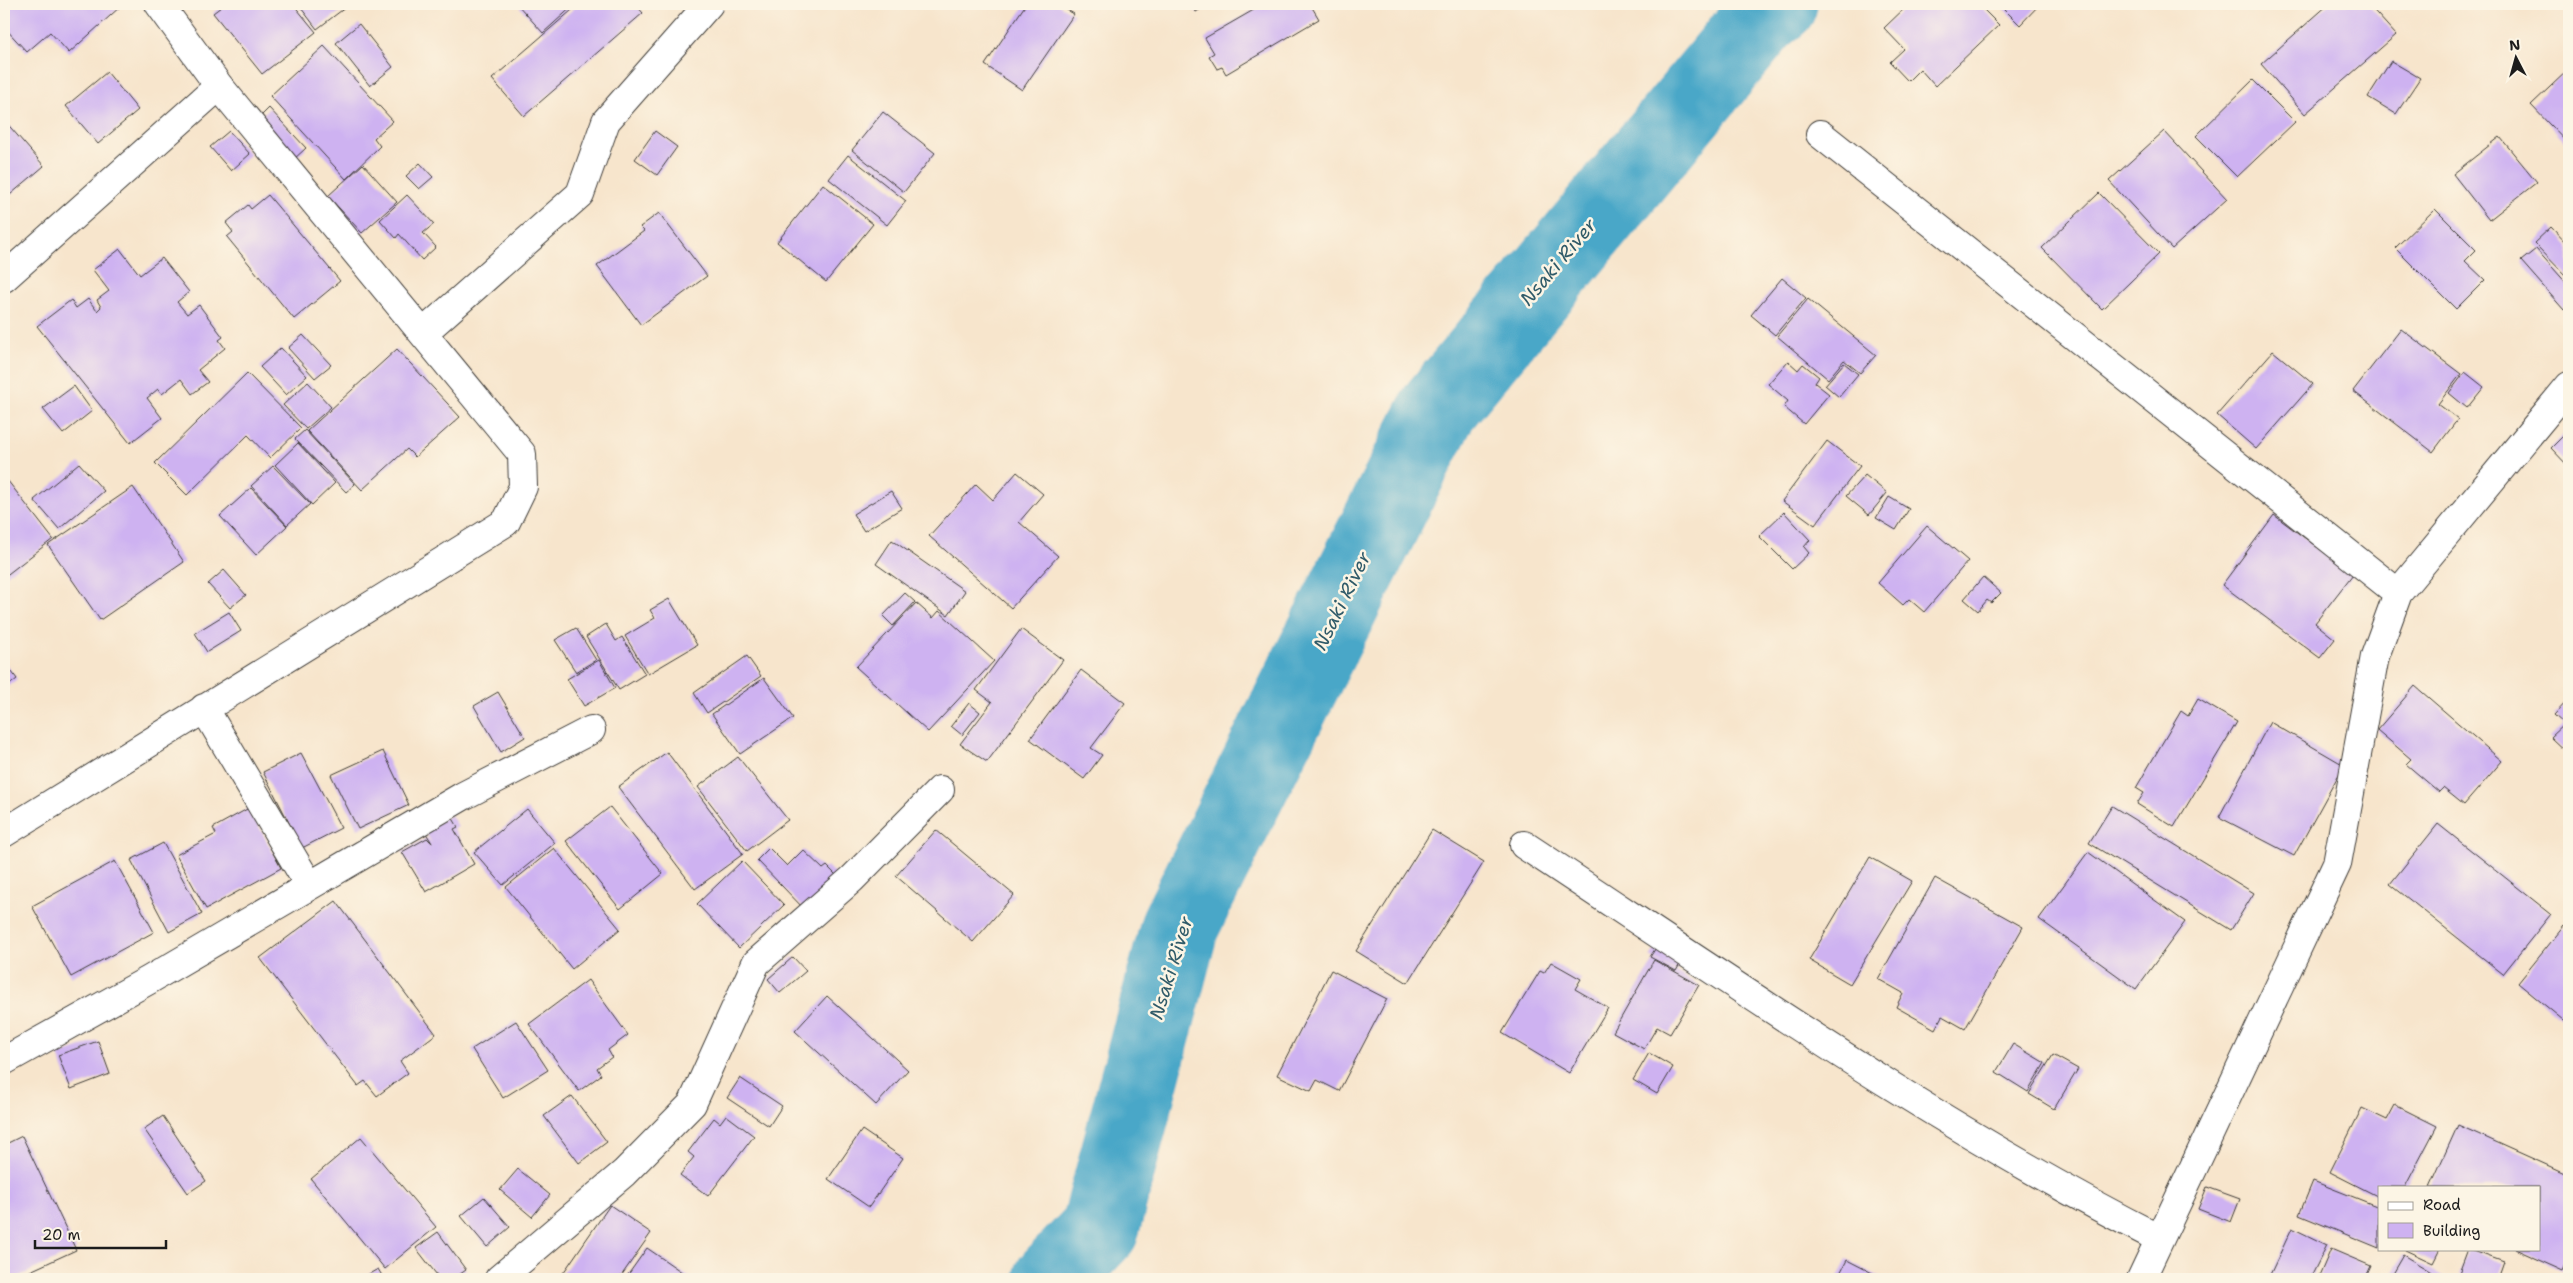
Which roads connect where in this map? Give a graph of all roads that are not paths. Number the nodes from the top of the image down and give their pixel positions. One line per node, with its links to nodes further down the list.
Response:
1 (159, 4): 3 (street)
2 (709, 4): 6 (street)
3 (219, 86): 5 (street); 6 (street)
4 (1820, 134): 8 (street)
5 (4, 278)
6 (423, 333): 9 (street)
7 (2569, 386): 8 (street)
8 (2398, 592): 16 (street)
9 (204, 708): 12 (street); 14 (street)
10 (591, 730): 14 (street)
11 (940, 790): 17 (street)
12 (4, 833)
13 (1524, 845): 16 (street)
14 (309, 885): 15 (street)
15 (4, 1061)
16 (2160, 1239): 18 (street)
17 (498, 1279)
18 (2141, 1279)

